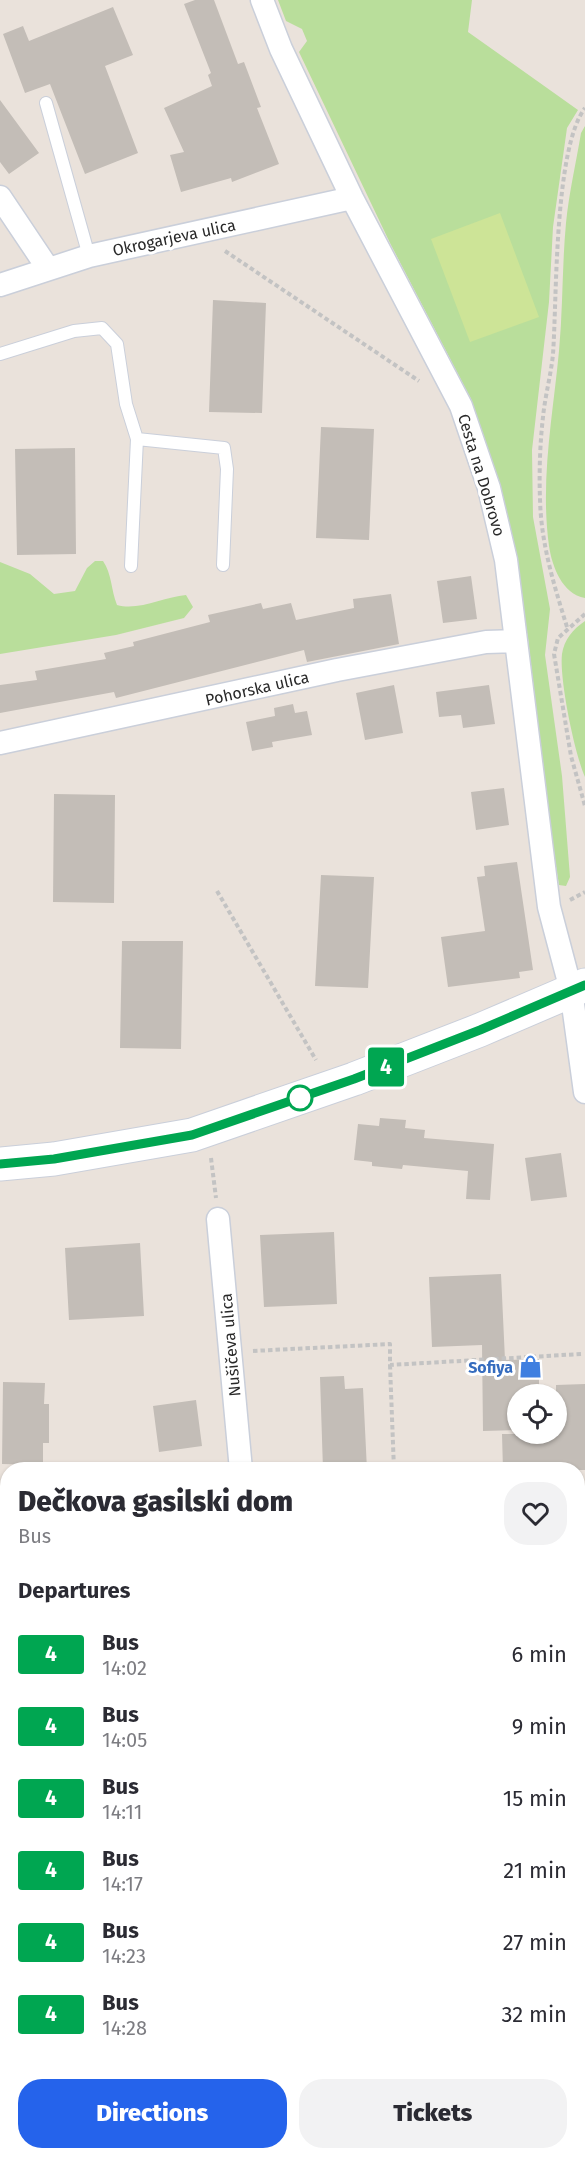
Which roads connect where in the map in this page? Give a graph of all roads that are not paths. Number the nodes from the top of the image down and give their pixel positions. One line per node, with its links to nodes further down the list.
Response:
1 (262, 0): 4 (street, Cesta na Dobrovo)
2 (46, 103): 5 (lane)
3 (0, 197): 6 (street)
4 (351, 198): 5 (street, Okrogarjeva ulica); 12 (street, Cesta na Dobrovo)
5 (88, 256): 6 (street, Okrogarjeva ulica)
6 (47, 267): 7 (street, Okrogarjeva ulica)
7 (0, 285)
8 (0, 354): 9 (lane)
9 (137, 439): 10 (lane); 11 (lane)
10 (223, 565)
11 (131, 566)
12 (516, 641): 13 (street, Pohorska ulica); 14 (street, Cesta na Dobrovo)
13 (0, 743)
14 (578, 988): 15 (street, Cesta na Dobrovo); 16 (street)
15 (585, 1092)
16 (0, 1164)
17 (219, 1219): 18 (street, Nušičeva ulica)
18 (240, 1462)

